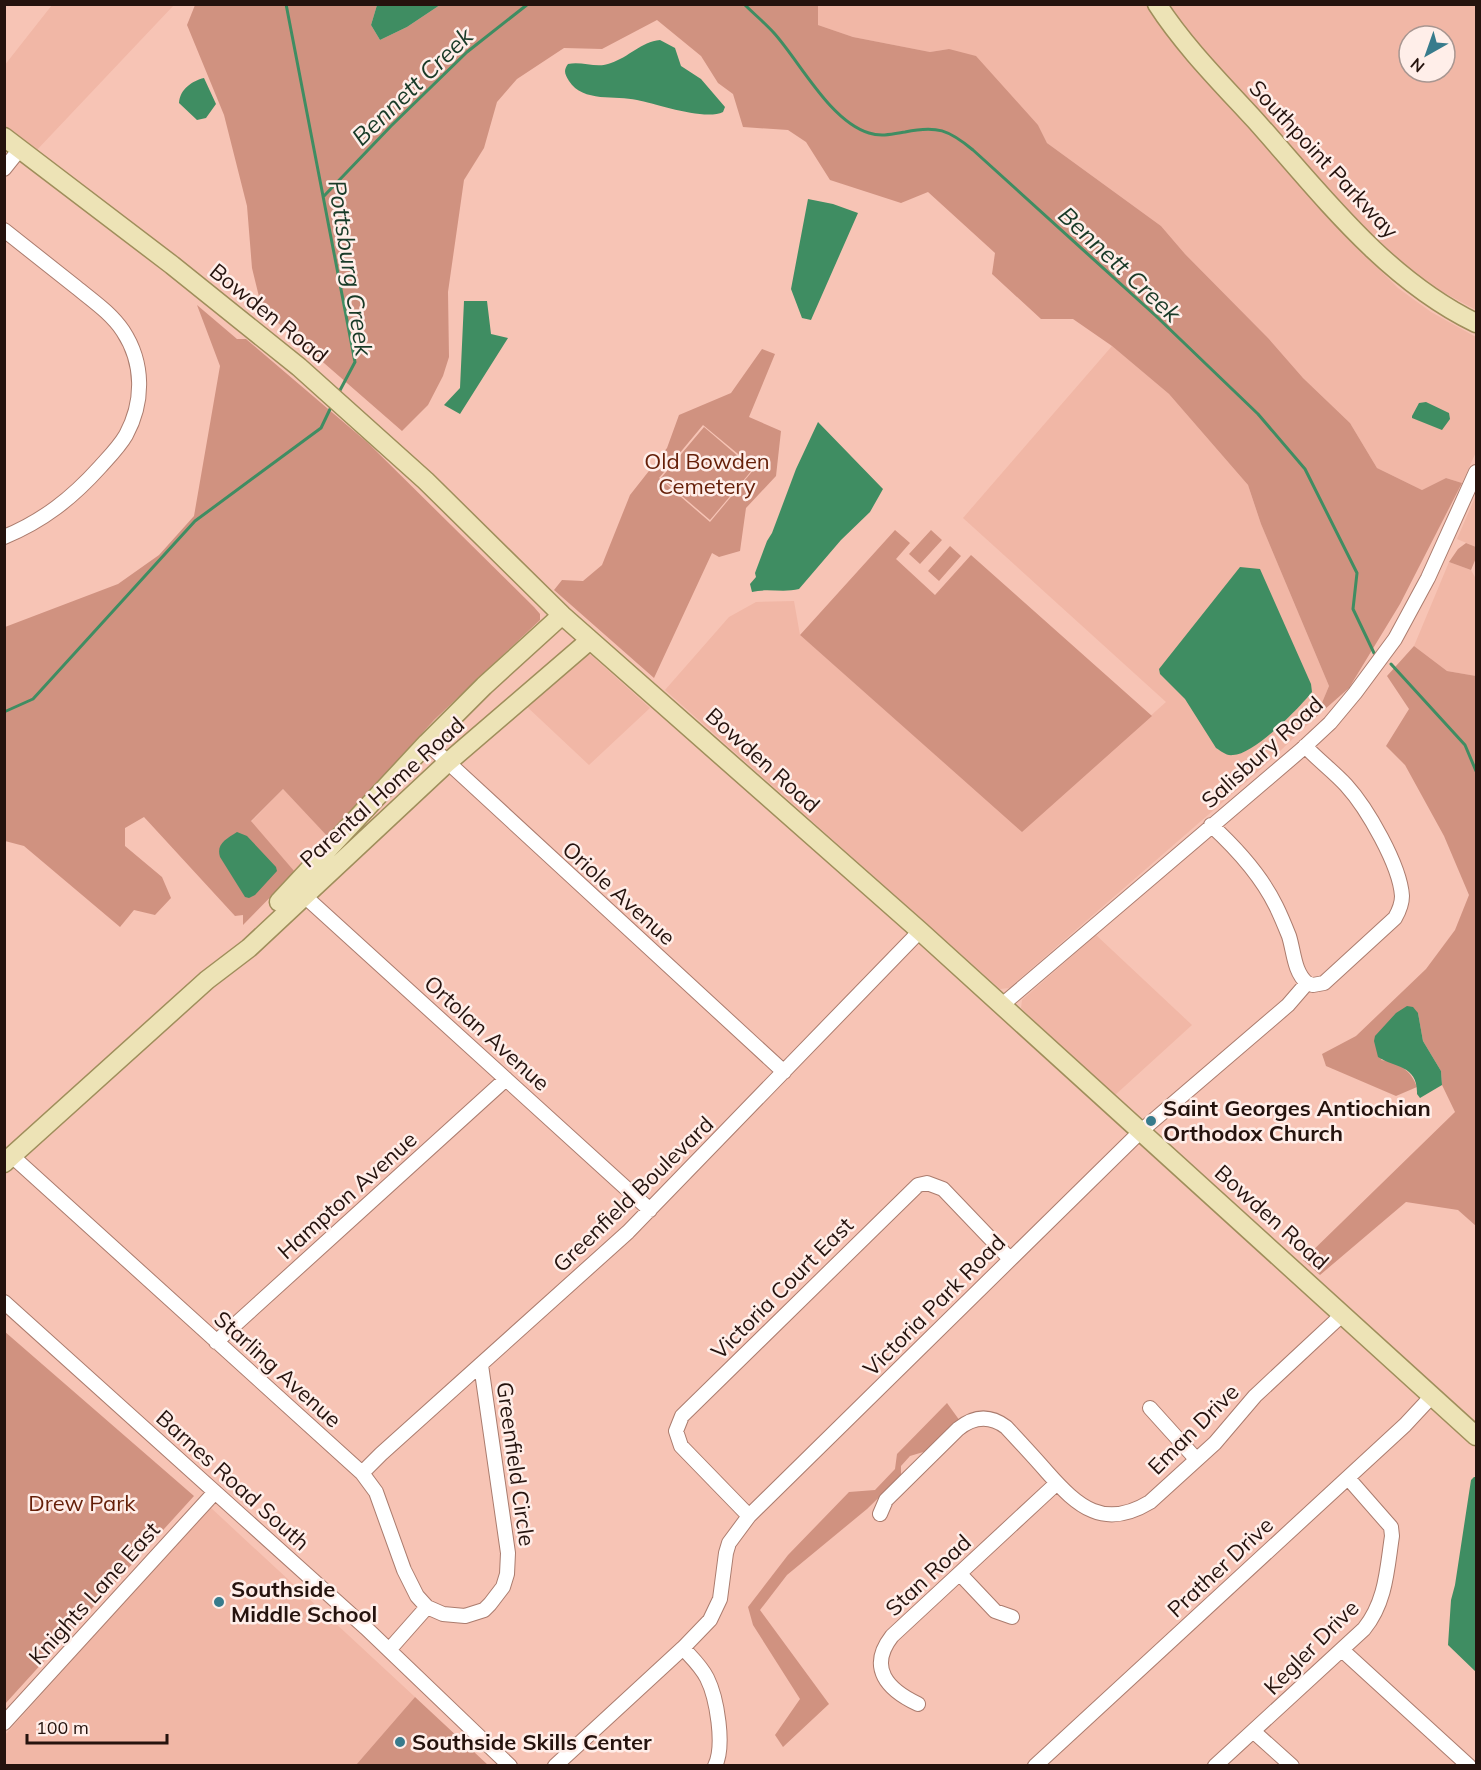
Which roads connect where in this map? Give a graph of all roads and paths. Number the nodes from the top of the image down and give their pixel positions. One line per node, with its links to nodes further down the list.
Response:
1 (1157, 4): 5 (main road, Southpoint Parkway)
2 (10, 143): 3 (street); 8 (main road, Bowden Road)
3 (4, 169)
4 (4, 230): 7 (street)
5 (1476, 323)
6 (1476, 472): 11 (street, Salisbury Road)
7 (4, 537)
8 (562, 615): 9 (main road, Bowden Road); 10 (main road, Parental Home Road)
9 (590, 640): 12 (main road, Parental Home Road); 16 (main road, Bowden Road)
10 (427, 743): 12 (street, Oriole Avenue); 14 (main road, Parental Home Road)
11 (1305, 746): 13 (street, Salisbury Road); 17 (street, Victoria Park Road)
12 (447, 763): 14 (main road, Parental Home Road); 19 (street, Oriole Avenue)
13 (1211, 825): 17 (street); 18 (street, Salisbury Road)
14 (328, 862): 15 (main road, Parental Home Road)
15 (299, 891): 20 (street, Ortolan Avenue); 22 (main road, Parental Home Road)
16 (920, 931): 18 (main road, Bowden Road); 19 (street, Greenfield Boulevard)
17 (1307, 983): 21 (street, Victoria Park Road)
18 (1002, 1005): 21 (main road, Bowden Road)
19 (784, 1072): 23 (street, Greenfield Boulevard)
20 (507, 1079): 23 (street, Ortolan Avenue); 27 (street, Hampton Avenue)
21 (1141, 1131): 24 (street, Victoria Park Road); 26 (main road, Bowden Road)
22 (8, 1159): 27 (street, Starling Avenue)
23 (650, 1210): 28 (street, Greenfield Boulevard)
24 (1010, 1259): 38 (street, Victoria Park Road); 38 (street, Victoria Court East)
25 (4, 1302): 36 (street, Barnes Road South)
26 (1343, 1314): 29 (main road, Bowden Road); 32 (street, Eman Drive)
27 (216, 1342): 33 (street, Starling Avenue)
28 (481, 1365): 33 (street, Greenfield Boulevard); 40 (street, Greenfield Circle)
29 (1432, 1396): 31 (main road, Bowden Road); 34 (street, Prather Drive)
30 (1150, 1408): 32 (street)
31 (1476, 1436)
32 (1196, 1459): 35 (street, Eman Drive)
33 (362, 1473): 40 (street, Starling Avenue)
34 (1348, 1478): 44 (street, Kegler Drive); 51 (street, Prather Drive)
35 (1057, 1483): 37 (street, Eman Drive); 39 (street, Stan Road)
36 (215, 1492): 43 (street, Barnes Road South); 46 (street, Knights Lane East)
37 (880, 1514)
38 (749, 1516): 42 (street, Victoria Park Road)
39 (960, 1574): 41 (street); 45 (street, Stan Road)
40 (427, 1606): 43 (street)
41 (1012, 1617)
42 (682, 1648): 49 (street, Victoria Park Road); 50 (street)
43 (389, 1650): 48 (street, Barnes Road South)
44 (1341, 1650): 47 (street, Kegler Drive); 54 (street)
45 (918, 1704)
46 (4, 1722)
47 (1253, 1731): 52 (street, Kegler Drive); 53 (street)
48 (510, 1766)
49 (555, 1766)
50 (715, 1766)
51 (1035, 1766)
52 (1215, 1766)
53 (1292, 1766)
54 (1469, 1766)

